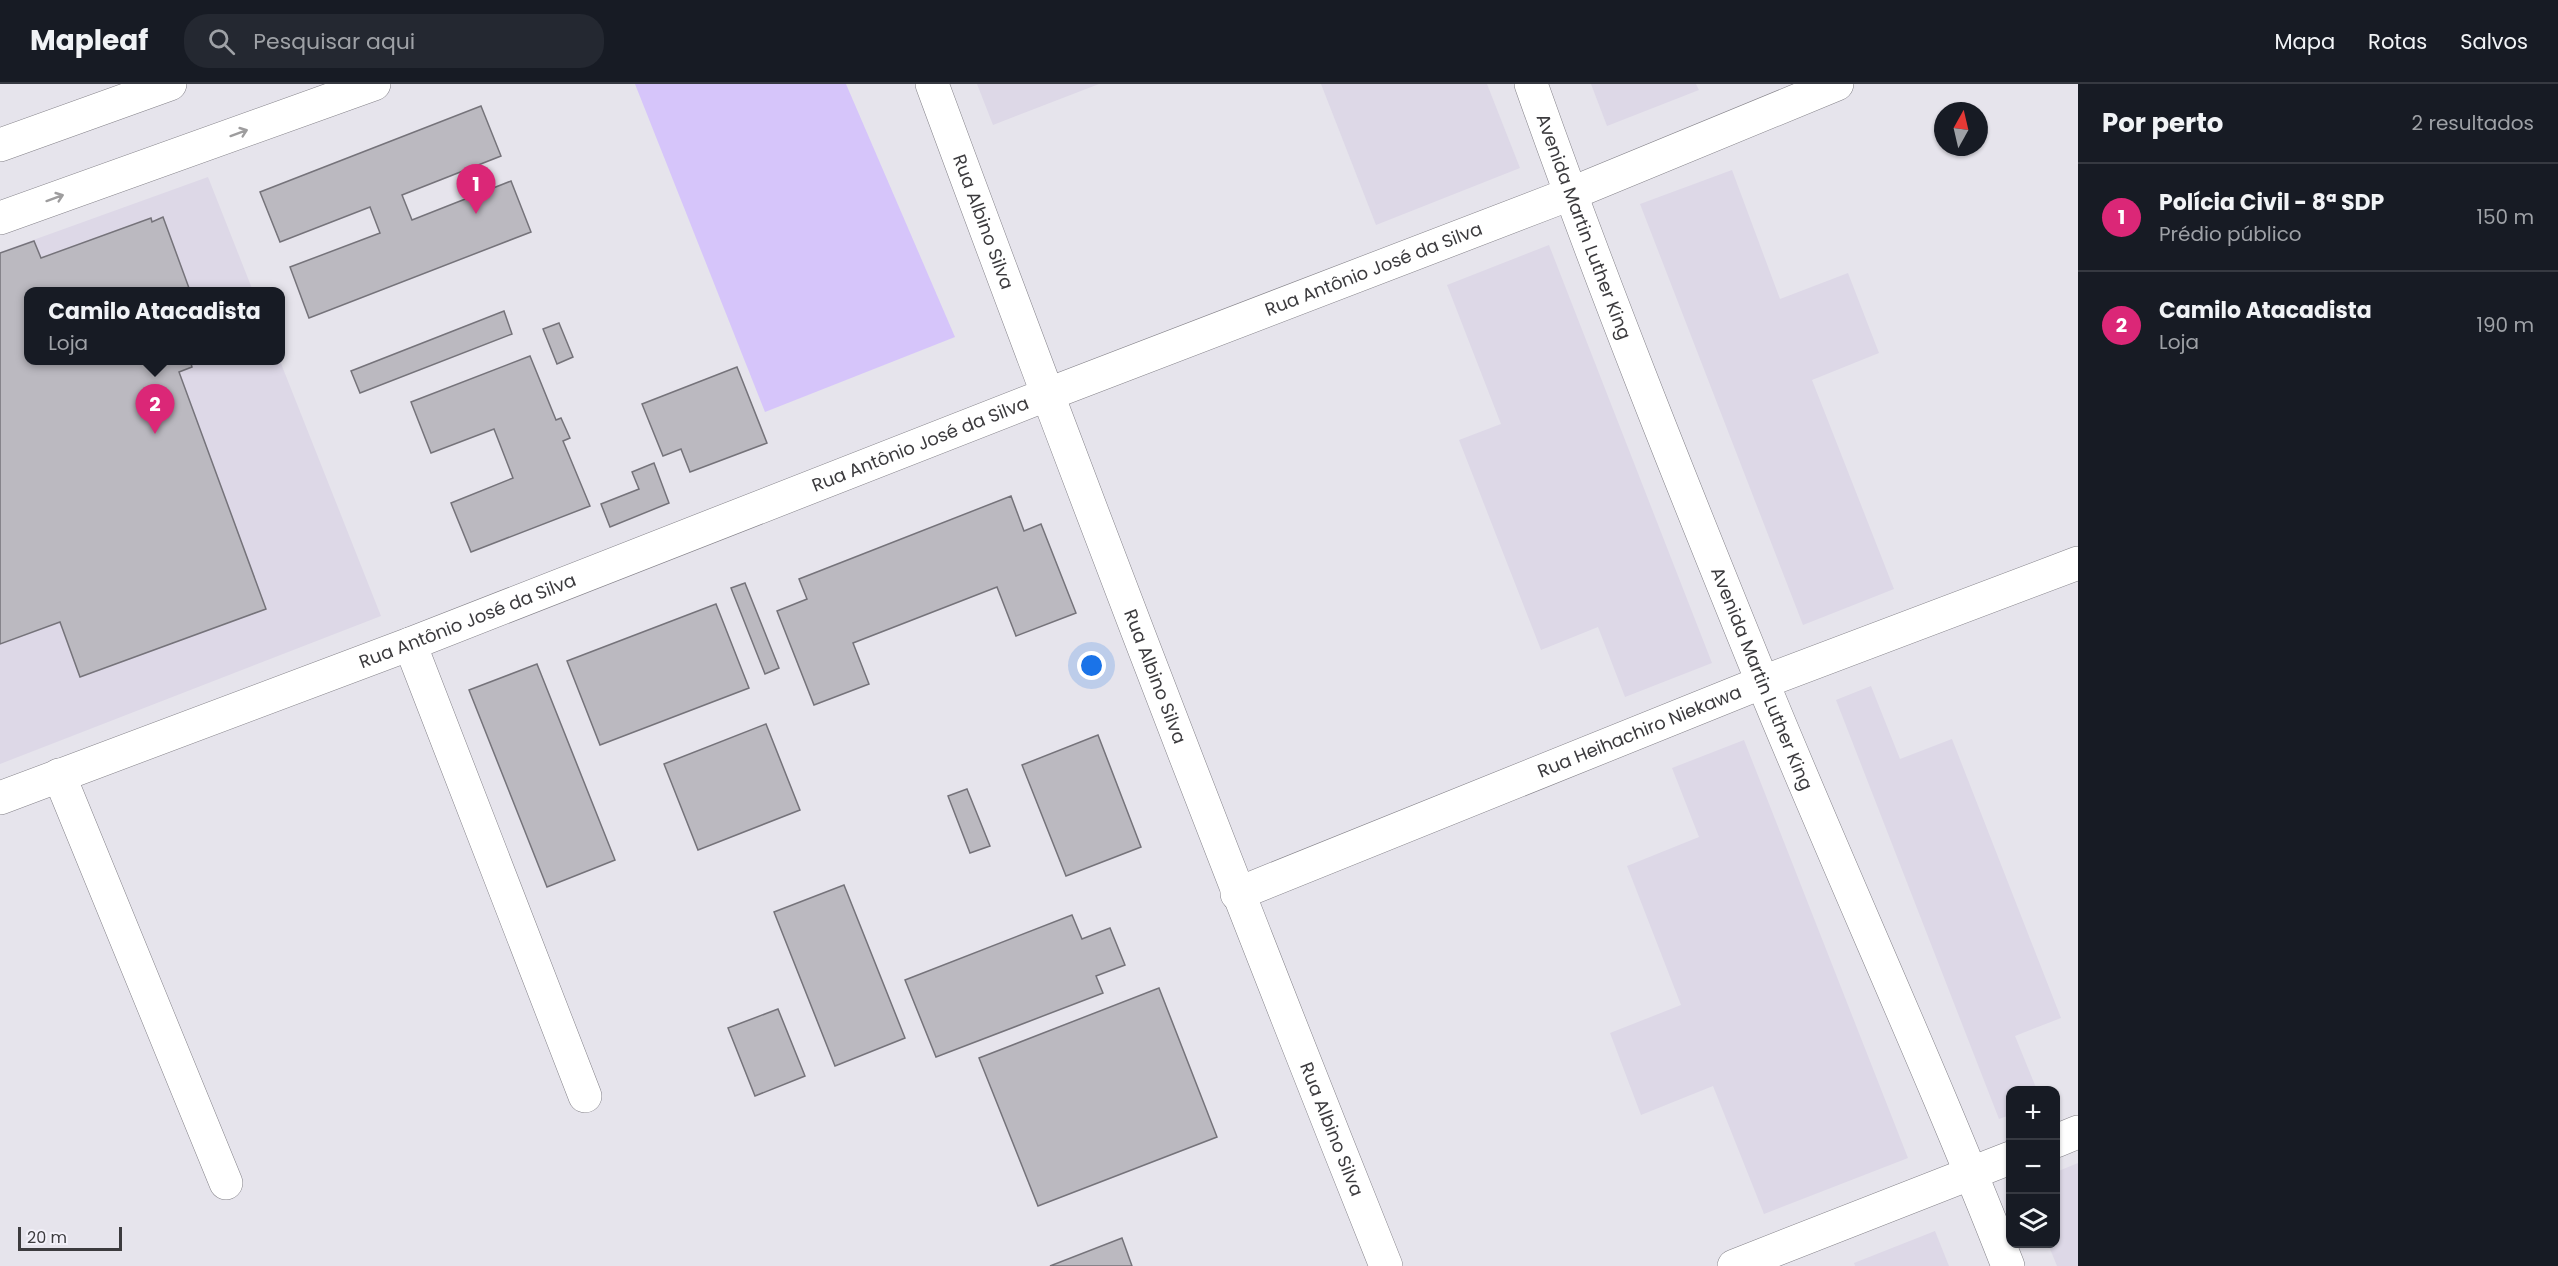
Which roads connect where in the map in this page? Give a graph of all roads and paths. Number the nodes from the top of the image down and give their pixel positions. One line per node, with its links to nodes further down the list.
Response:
1 (170, 84): 6 (street)
2 (374, 84): 8 (street, one-way to 2)
3 (932, 84): 9 (street, Rua Albino Silva)
4 (1531, 84): 7 (street, Avenida Martin Luther King)
5 (1837, 84): 7 (street, Rua Antônio José da Silva)
6 (0, 145)
7 (1570, 194): 9 (street, Rua Antônio José da Silva); 12 (street, Avenida Martin Luther King)
8 (0, 218)
9 (1046, 394): 11 (street, Rua Antônio José da Silva); 15 (street, Rua Albino Silva)
10 (2078, 563): 12 (street, Rua Heihachiro Niekawa)
11 (410, 644): 13 (street, Rua Antônio José da Silva); 16 (street)
12 (1763, 682): 15 (street, Rua Heihachiro Niekawa); 20 (street, Avenida Martin Luther King)
13 (59, 775): 14 (street, Rua Antônio José da Silva); 21 (street)
14 (0, 798)
15 (1237, 894): 22 (street, Rua Albino Silva)
16 (585, 1096)
17 (2078, 1132): 18 (street)
18 (2058, 1140)
19 (2006, 1160): 20 (street)
20 (1972, 1173): 23 (street); 24 (street, Avenida Martin Luther King)
21 (226, 1183)
22 (1386, 1266)
23 (1734, 1266)
24 (2008, 1266)

